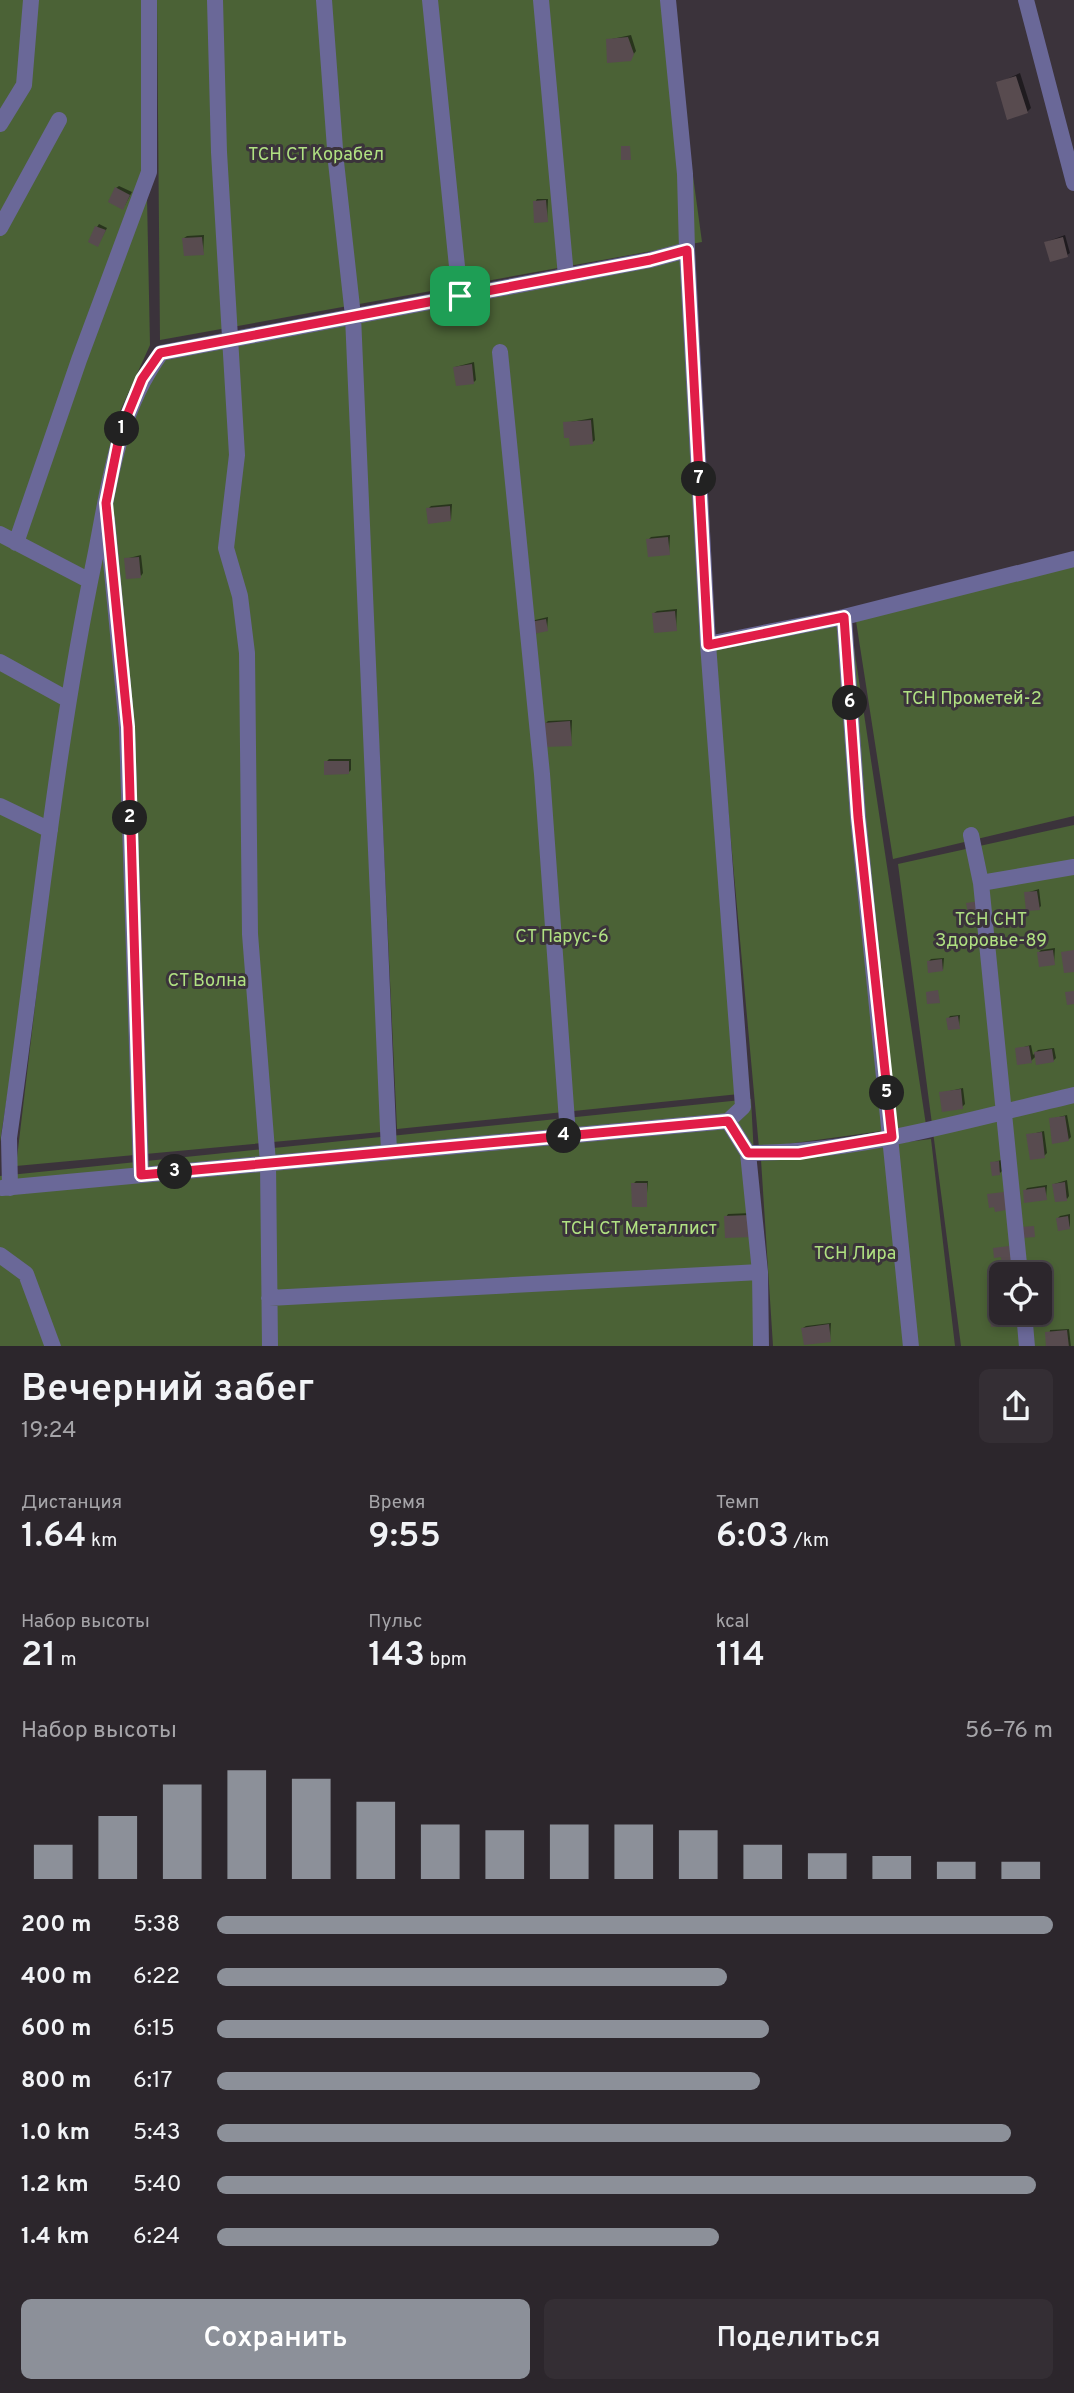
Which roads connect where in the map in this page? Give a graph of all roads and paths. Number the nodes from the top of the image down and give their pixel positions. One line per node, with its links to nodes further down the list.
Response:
1 (32, 0): 10 (street)
2 (149, 0): 21 (street)
3 (215, 0): 17 (street)
4 (324, 0): 16 (street)
5 (430, 0): 15 (street)
6 (541, 0): 14 (street)
7 (668, 0): 13 (street)
8 (1026, 0): 11 (street)
9 (58, 120): 12 (street)
10 (0, 124)
11 (1074, 183)
12 (0, 228)
13 (687, 250): 14 (street); 25 (street)
14 (566, 276): 15 (street)
15 (460, 296): 16 (street)
16 (354, 316): 17 (street); 38 (street)
17 (233, 339): 19 (street); 40 (street)
18 (500, 352): 36 (street)
19 (106, 503): 23 (street); 41 (street)
20 (0, 534): 21 (street)
21 (16, 543): 23 (street)
22 (1074, 559): 24 (street)
23 (90, 580): 27 (street)
24 (844, 617): 25 (street); 37 (street)
25 (708, 645): 35 (street)
26 (0, 662): 27 (street)
27 (67, 699): 29 (street)
28 (0, 806): 29 (street)
29 (50, 830): 42 (street)
30 (971, 835): 32 (street)
31 (1074, 867): 32 (street)
32 (981, 883): 34 (street)
33 (1074, 1095): 34 (street)
34 (1003, 1111): 37 (street); 44 (street)
35 (728, 1121): 36 (street); 39 (street)
36 (568, 1135): 38 (street)
37 (892, 1137): 39 (street); 51 (street)
38 (389, 1152): 40 (street)
39 (748, 1153): 45 (street)
40 (268, 1163): 41 (street); 46 (street)
41 (141, 1175): 42 (street)
42 (5, 1188)
43 (0, 1255): 48 (street)
44 (1019, 1262)
45 (760, 1272): 46 (street); 50 (street)
46 (269, 1298): 49 (street)
47 (1025, 1325): 52 (street)
48 (53, 1346)
49 (270, 1346)
50 (761, 1346)
51 (911, 1346)
52 (1027, 1346)

